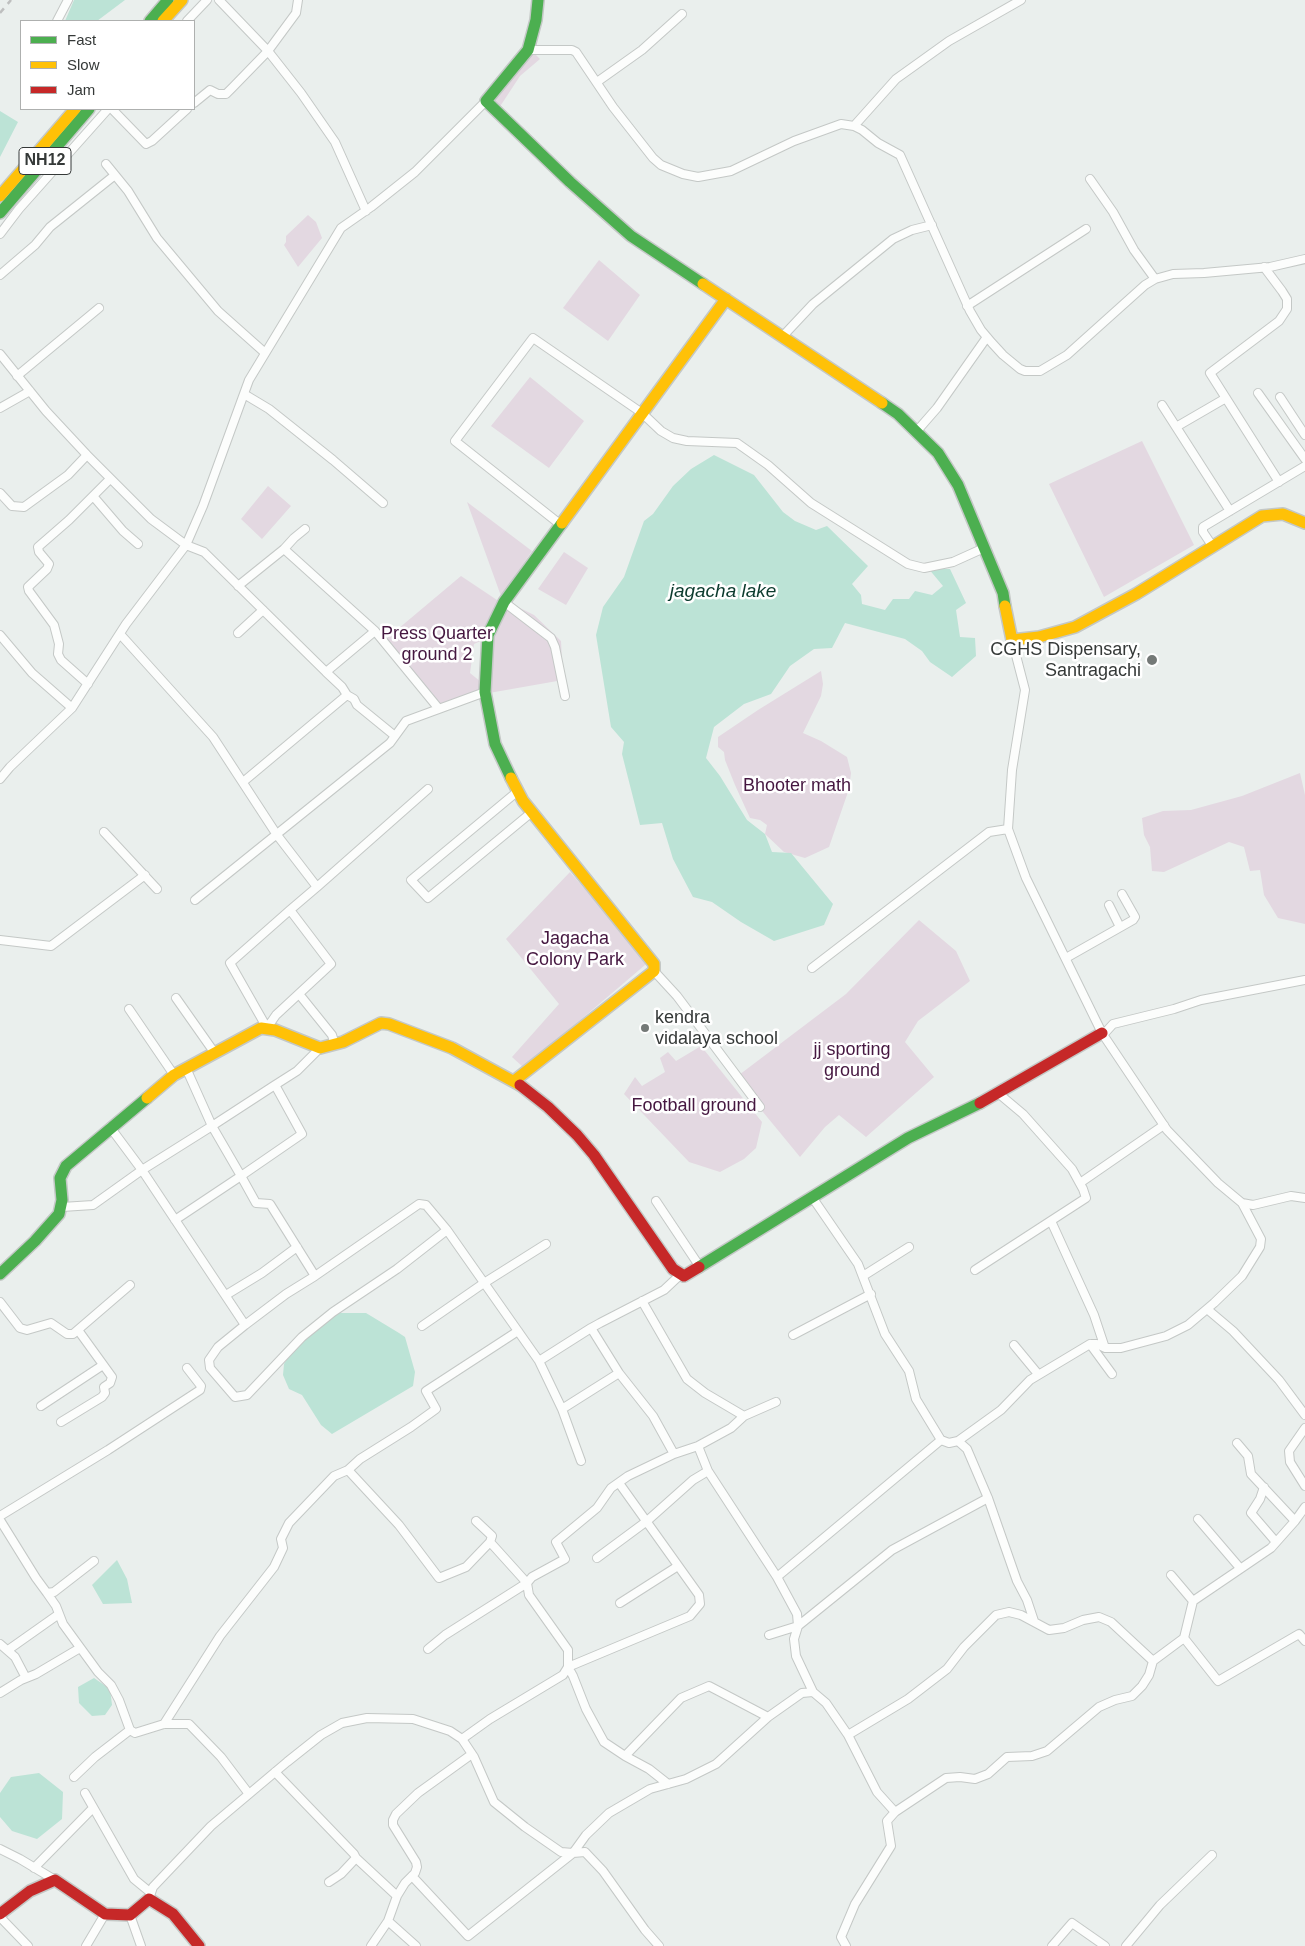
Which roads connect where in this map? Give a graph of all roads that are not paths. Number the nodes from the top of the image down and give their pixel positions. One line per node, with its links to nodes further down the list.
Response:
1 (68, 0): 10 (street)
2 (168, 0): 11 (main road)
3 (182, 0): 12 (main road)
4 (207, 0): 13 (street)
5 (219, 0): 15 (street)
6 (298, 0): 15 (street)
7 (538, 0): 14 (main road)
8 (1021, 0): 24 (street)
9 (682, 14): 16 (street)
10 (58, 20)
11 (151, 20)
12 (164, 20)
13 (188, 20)
14 (528, 50): 16 (street); 17 (main road)
15 (268, 51): 18 (street); 29 (street)
16 (597, 82): 24 (street)
17 (486, 101): 29 (street); 38 (main road)
18 (195, 102)
19 (74, 110): 28 (main road, NH12)
20 (88, 110): 30 (main road, NH12)
21 (109, 110): 33 (street)
22 (111, 110): 23 (street)
23 (186, 110)
24 (854, 126): 31 (street)
25 (106, 164): 26 (street)
26 (115, 175): 36 (street); 43 (street)
27 (1090, 179): 37 (street)
28 (0, 196)
29 (366, 211): 43 (street)
30 (0, 212)
31 (932, 225): 39 (street); 41 (street)
32 (1086, 229): 39 (street)
33 (0, 234)
34 (1305, 259): 35 (street)
35 (1264, 267): 37 (street); 50 (street)
36 (0, 275)
37 (1155, 279): 42 (street)
38 (726, 299): 41 (main road); 53 (main road)
39 (968, 306): 42 (street)
40 (99, 308): 45 (street)
41 (782, 337): 55 (main road)
42 (987, 337): 55 (street)
43 (264, 352): 48 (street)
44 (0, 354): 45 (street)
45 (18, 376): 46 (street)
46 (30, 391): 52 (street); 57 (street)
47 (1258, 393): 58 (street)
48 (244, 394): 64 (street); 70 (street)
49 (1280, 397): 56 (street)
50 (1226, 398): 54 (street); 61 (street)
51 (1162, 405): 54 (street)
52 (0, 408)
53 (642, 413): 67 (main road); 67 (street); 72 (street)
54 (1176, 427): 65 (street)
55 (916, 432): 72 (main road)
56 (1305, 435)
57 (87, 455): 60 (street); 62 (street)
58 (1305, 459)
59 (1305, 466): 61 (street)
60 (110, 479): 63 (street); 70 (street)
61 (1279, 482): 65 (street)
62 (0, 493)
63 (93, 496): 69 (street); 83 (street)
64 (383, 503)
65 (1230, 511): 71 (street)
66 (1305, 523): 71 (main road)
67 (561, 525): 75 (main road)
68 (305, 529): 73 (street)
69 (138, 544)
70 (186, 545): 74 (street); 78 (street)
71 (1213, 547): 81 (main road)
72 (984, 548): 81 (main road)
73 (284, 549): 74 (street); 77 (street)
74 (238, 586): 76 (street)
75 (504, 602): 84 (main road); 86 (street)
76 (263, 610): 79 (street); 82 (street)
77 (375, 631): 82 (street); 88 (street)
78 (120, 634): 83 (street); 91 (street)
79 (238, 634)
80 (0, 635): 87 (street)
81 (1012, 640): 95 (street)
82 (326, 672): 85 (street)
83 (88, 684): 87 (street)
84 (486, 692): 88 (street); 93 (main road)
85 (348, 695): 89 (street); 91 (street)
86 (565, 696)
87 (72, 708): 90 (street)
88 (439, 709): 89 (street)
89 (395, 736): 97 (street)
90 (0, 779)
91 (243, 782): 97 (street)
92 (428, 789): 99 (street)
93 (518, 791): 94 (main road); 94 (street)
94 (532, 812): 109 (main road)
95 (1008, 829): 107 (street); 108 (street)
96 (104, 832): 98 (street)
97 (277, 835): 99 (street); 102 (street)
98 (144, 875): 100 (street); 106 (street)
99 (317, 887): 104 (street)
100 (157, 889)
101 (1122, 894): 105 (street)
102 (196, 900)
103 (1109, 905): 105 (street)
104 (290, 910): 111 (street); 114 (street)
105 (1120, 927): 107 (street)
106 (0, 940)
107 (1066, 958): 115 (street)
108 (812, 968)
109 (654, 971): 121 (main road); 124 (street)
110 (1305, 979): 115 (street)
111 (299, 994): 114 (street); 116 (street)
112 (176, 998): 118 (street)
113 (129, 1009): 120 (street)
114 (268, 1028): 117 (main road); 118 (main road)
115 (1103, 1034): 123 (main road); 125 (street)
116 (335, 1045): 117 (main road); 121 (main road)
117 (320, 1048): 122 (street)
118 (214, 1052): 119 (main road)
119 (186, 1068): 120 (main road); 126 (street)
120 (174, 1075): 127 (main road)
121 (514, 1081): 145 (main road)
122 (275, 1085): 126 (street); 129 (street)
123 (998, 1093): 130 (street); 131 (main road)
124 (760, 1107)
125 (1164, 1125): 130 (street); 134 (street)
126 (212, 1126): 128 (street); 129 (street)
127 (110, 1127): 128 (street); 135 (main road)
128 (142, 1170): 135 (street); 136 (street)
129 (241, 1176): 136 (street); 140 (street)
130 (1080, 1183): 137 (street)
131 (812, 1197): 142 (main road); 147 (street)
132 (1305, 1198): 134 (street)
133 (656, 1201): 142 (street)
134 (1242, 1203): 154 (street)
135 (62, 1207): 144 (main road)
136 (175, 1220): 151 (street)
137 (1051, 1221): 143 (street); 163 (street)
138 (447, 1230): 146 (street); 148 (street); 155 (street)
139 (546, 1244): 148 (street)
140 (297, 1247): 146 (street); 151 (street)
141 (909, 1247): 147 (street)
142 (700, 1267): 145 (main road)
143 (974, 1270)
144 (0, 1274)
145 (680, 1275): 152 (street)
146 (315, 1276): 155 (street)
147 (863, 1276): 150 (street)
148 (484, 1283): 156 (street); 159 (street)
149 (130, 1285): 158 (street)
150 (871, 1294): 160 (street); 177 (street)
151 (226, 1295): 155 (street)
152 (642, 1301): 157 (street); 174 (street)
153 (0, 1302): 158 (street)
154 (1207, 1309): 163 (street); 173 (street)
155 (245, 1325)
156 (422, 1326)
157 (591, 1328): 164 (street); 167 (street)
158 (78, 1330): 165 (street)
159 (518, 1331): 164 (street); 183 (street)
160 (793, 1335)
161 (1090, 1344): 163 (street); 168 (street); 169 (street)
162 (1014, 1345): 168 (street)
163 (1105, 1348)
164 (539, 1361): 172 (street)
165 (103, 1365): 171 (street); 175 (street)
166 (187, 1368): 190 (street)
167 (620, 1373): 172 (street); 181 (street)
168 (1038, 1374): 178 (street)
169 (1112, 1374)
170 (776, 1402): 174 (street)
171 (41, 1406)
172 (562, 1409): 182 (street)
173 (1305, 1415)
174 (744, 1416): 180 (street)
175 (61, 1422)
176 (1305, 1428): 186 (street)
177 (940, 1440): 178 (street); 202 (street)
178 (958, 1441): 188 (street)
179 (1238, 1443): 187 (street)
180 (698, 1446): 181 (street); 184 (street)
181 (674, 1454): 185 (street)
182 (581, 1461)
183 (348, 1470): 195 (street); 223 (street)
184 (708, 1471): 193 (street); 202 (street)
185 (619, 1483): 193 (street); 203 (street)
186 (1305, 1486)
187 (1264, 1487): 194 (street); 196 (street)
188 (988, 1498): 208 (street); 209 (street)
189 (1305, 1507): 194 (street)
190 (0, 1518): 204 (street)
191 (1198, 1519): 200 (street)
192 (476, 1521): 195 (street)
193 (647, 1521): 197 (street); 199 (street)
194 (1295, 1521): 196 (street)
195 (490, 1542): 203 (street)
196 (1276, 1542): 200 (street)
197 (597, 1558)
198 (94, 1561): 204 (street)
199 (678, 1566): 206 (street); 218 (street)
200 (1240, 1568): 205 (street)
201 (1170, 1575): 205 (street)
202 (777, 1577): 209 (street)
203 (527, 1583): 215 (street); 218 (street)
204 (48, 1593): 207 (street)
205 (1193, 1601): 211 (street)
206 (620, 1603)
207 (59, 1614): 214 (street); 216 (street)
208 (1034, 1621): 217 (street); 225 (street)
209 (798, 1626): 210 (street); 220 (street)
210 (769, 1635)
211 (1184, 1638): 212 (street); 217 (street)
212 (1305, 1641)
213 (0, 1644): 216 (street)
214 (80, 1648): 219 (street); 224 (street)
215 (428, 1649)
216 (8, 1650): 219 (street)
217 (1153, 1661): 235 (street)
218 (568, 1667): 226 (street); 228 (street)
219 (26, 1678): 221 (street)
220 (813, 1692): 222 (street); 225 (street)
221 (0, 1693)
222 (768, 1717): 228 (street); 231 (street)
223 (164, 1724): 224 (street); 233 (street)
224 (130, 1730): 230 (street)
225 (848, 1735): 235 (street)
226 (462, 1739): 227 (street); 229 (street)
227 (472, 1754): 237 (street); 241 (street)
228 (625, 1756): 231 (street)
229 (275, 1772): 233 (street); 239 (street)
230 (74, 1777)
231 (668, 1784): 237 (street)
232 (85, 1793): 234 (street)
233 (249, 1794): 244 (street)
234 (92, 1808): 240 (street); 244 (street)
235 (895, 1812): 257 (street)
236 (0, 1850): 240 (street)
237 (573, 1853): 241 (street); 256 (street)
238 (1212, 1855): 260 (street)
239 (356, 1858): 243 (street); 245 (street)
240 (34, 1868): 242 (street)
241 (412, 1876): 245 (street)
242 (55, 1880): 246 (main road); 248 (main road)
243 (329, 1882)
244 (150, 1896): 247 (main road); 253 (main road)
245 (397, 1896): 249 (street)
246 (105, 1914): 247 (main road); 251 (street)
247 (130, 1914): 252 (street)
248 (0, 1916): 250 (street)
249 (388, 1921): 254 (street); 255 (street)
250 (28, 1946)
251 (86, 1946)
252 (141, 1946)
253 (199, 1946)
254 (370, 1946)
255 (416, 1946)
256 (659, 1946)
257 (846, 1946)
258 (1052, 1946): 259 (street)
259 (1105, 1946)
260 (1126, 1946)

